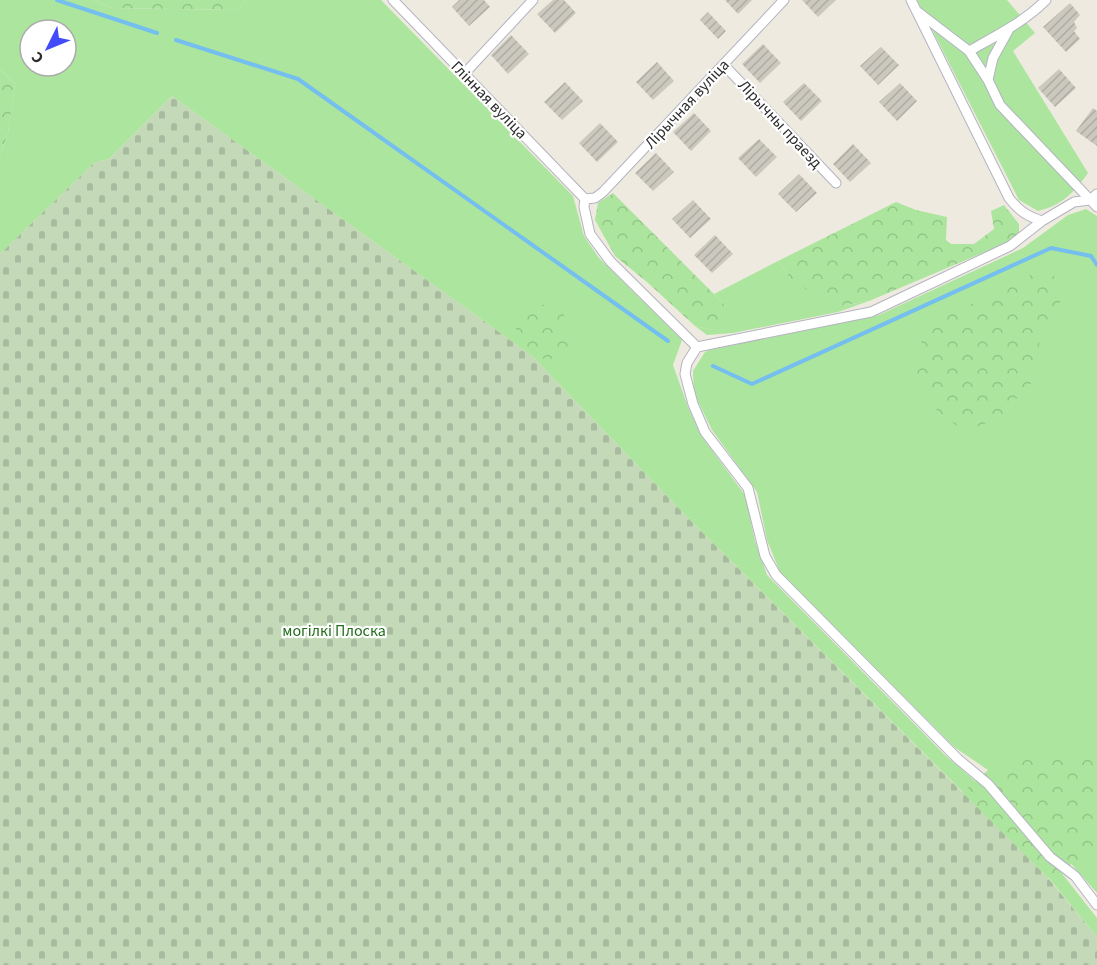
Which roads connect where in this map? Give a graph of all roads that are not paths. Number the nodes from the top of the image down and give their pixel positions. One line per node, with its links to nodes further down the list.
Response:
1 (393, 0): 10 (street, Глінная вуліца)
2 (533, 0): 10 (street)
3 (784, 0): 9 (street, Лірычная вуліца)
4 (911, 0): 6 (street)
5 (1046, 0): 7 (street)
6 (916, 10): 8 (street); 16 (street)
7 (1011, 27): 8 (street); 11 (street)
8 (969, 51): 11 (street)
9 (724, 65): 12 (street, Лірычны праезд); 14 (street, Лірычная вуліца)
10 (465, 73): 14 (street, Глінная вуліца)
11 (988, 80): 13 (street)
12 (836, 183)
13 (1093, 197): 15 (street); 16 (street)
14 (585, 199): 17 (street)
15 (1097, 207)
16 (1042, 221): 17 (street)
17 (697, 347): 18 (street)
18 (1097, 905)

